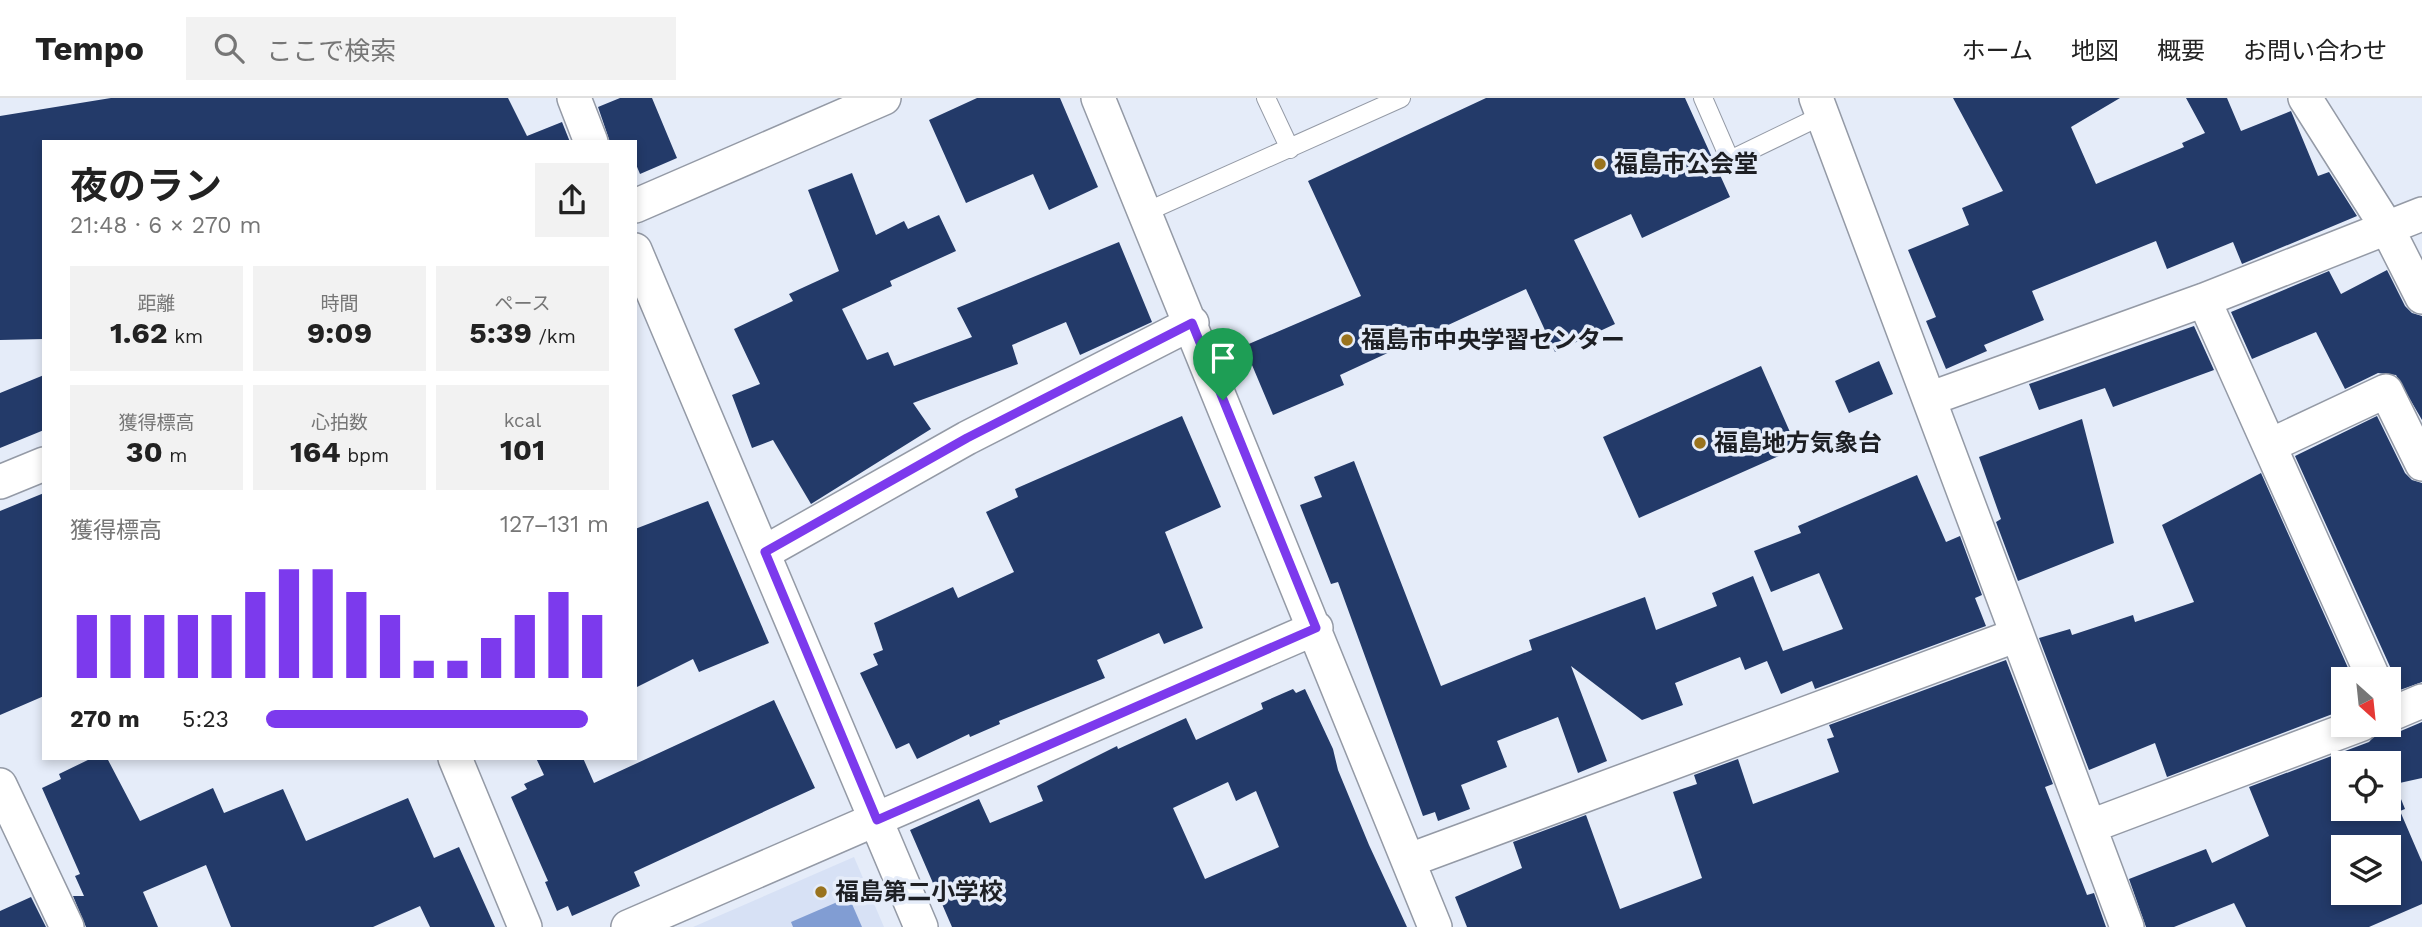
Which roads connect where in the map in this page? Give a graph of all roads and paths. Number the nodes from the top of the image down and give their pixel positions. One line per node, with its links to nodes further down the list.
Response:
1 (574, 98): 9 (street)
2 (884, 98): 11 (street)
3 (1098, 98): 12 (street)
4 (1266, 98): 10 (lane)
5 (1401, 98): 10 (lane)
6 (1703, 98): 8 (lane)
7 (2305, 98): 14 (street)
8 (1820, 107): 19 (street)
9 (590, 140)
10 (1290, 149): 12 (lane)
11 (637, 205)
12 (1146, 212): 18 (street)
13 (2422, 214): 14 (street)
14 (2386, 226): 16 (street); 17 (street)
15 (637, 255): 24 (street)
16 (2422, 297)
17 (2204, 300): 19 (street); 20 (street)
18 (1192, 323): 24 (street); 25 (street)
19 (1929, 399): 26 (street)
20 (2271, 445): 21 (street); 27 (street)
21 (2422, 464)
22 (42, 465): 23 (street)
23 (0, 482)
24 (765, 552): 33 (street)
25 (1316, 628): 33 (street); 35 (street)
26 (2017, 635): 34 (street); 35 (street)
27 (2369, 667)
28 (2422, 701): 29 (street)
29 (2401, 709)
30 (2331, 735): 34 (street)
31 (456, 760): 37 (street)
32 (0, 785): 36 (street)
33 (877, 820): 38 (street); 39 (street)
34 (2091, 827): 41 (street)
35 (1410, 860): 40 (street)
36 (67, 927)
37 (525, 927)
38 (628, 927)
39 (921, 927)
40 (1436, 927)
41 (2127, 927)

